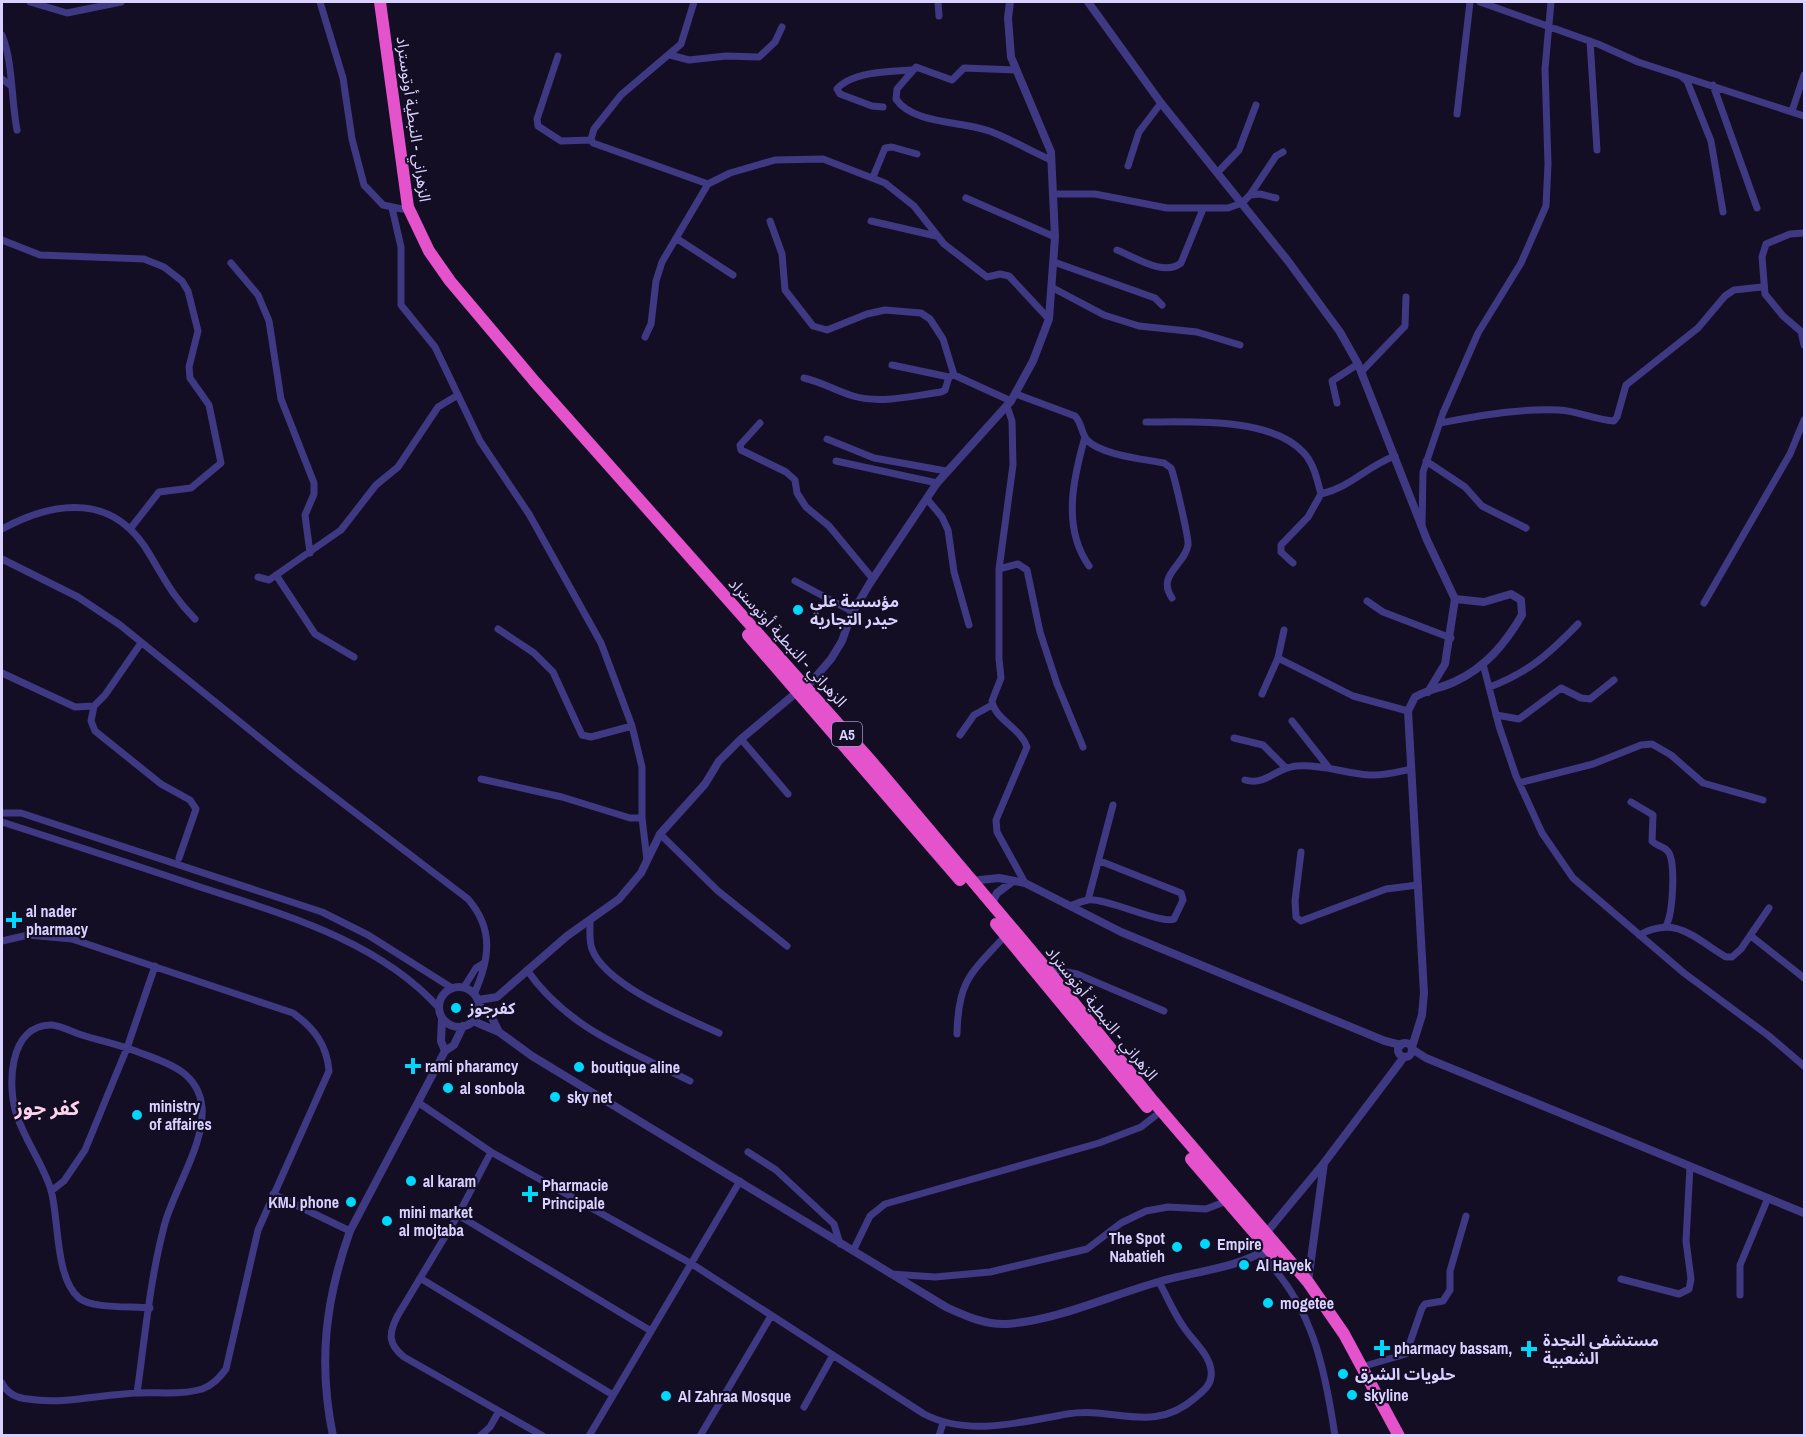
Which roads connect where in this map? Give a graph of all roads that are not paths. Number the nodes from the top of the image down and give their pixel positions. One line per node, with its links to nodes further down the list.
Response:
1 (30, 2): 2 (street)
2 (121, 2)
3 (321, 2): 48 (street)
4 (372, 2): 48 (highway, الزهراني - النبطية أوتوستراد / A5)
5 (380, 2): 123 (highway, الزهراني - النبطية أوتوستراد / A5)
6 (694, 2): 18 (street)
7 (938, 2): 13 (street)
8 (1010, 2): 21 (street)
9 (1088, 2): 27 (street)
10 (1470, 2): 31 (street)
11 (1480, 2): 15 (street)
12 (1551, 2): 15 (street)
13 (939, 16)
14 (782, 27): 18 (street)
15 (1551, 28): 17 (street); 82 (street)
16 (2, 35): 25 (street)
17 (1590, 41): 22 (street); 35 (street)
18 (670, 55): 34 (street)
19 (558, 56): 34 (street)
20 (911, 70): 21 (street); 29 (street); 38 (street)
21 (1016, 70): 38 (street)
22 (1678, 74): 26 (street); 51 (street)
23 (1804, 75): 30 (street)
24 (2, 79): 25 (street)
25 (10, 85): 33 (street)
26 (1713, 85): 30 (street); 49 (street)
27 (1161, 103): 39 (street); 40 (street)
28 (1256, 105): 40 (street)
29 (883, 107)
30 (1792, 111): 32 (street)
31 (1457, 114)
32 (1804, 116)
33 (17, 130)
34 (591, 140): 42 (street)
35 (1597, 150)
36 (1284, 152): 44 (street)
37 (917, 154): 41 (street)
38 (1051, 160): 43 (street)
39 (1128, 166)
40 (1218, 172): 47 (street)
41 (873, 177): 42 (street); 55 (street)
42 (708, 184): 57 (street)
43 (1053, 194): 50 (street); 56 (street)
44 (1250, 195): 46 (street); 47 (street)
45 (966, 198): 56 (street)
46 (1276, 198)
47 (1242, 203): 50 (street); 73 (street)
48 (397, 208): 76 (street); 123 (highway, الزهراني - النبطية أوتوستراد / A5)
49 (1756, 208)
50 (1203, 209): 59 (street)
51 (1723, 212)
52 (770, 221): 74 (street)
53 (871, 222): 55 (street)
54 (1804, 233): 63 (street)
55 (936, 236): 67 (street)
56 (1055, 237): 60 (street)
57 (676, 238): 62 (street); 69 (street)
58 (2, 240): 95 (street)
59 (1117, 250)
60 (1054, 262): 64 (street); 66 (street)
61 (231, 263): 96 (street)
62 (733, 275)
63 (1762, 287): 68 (street); 82 (street)
64 (1053, 288): 67 (street); 70 (street)
65 (1406, 297): 73 (street)
66 (1162, 305)
67 (1049, 319): 77 (street)
68 (1803, 332): 71 (street)
69 (645, 337)
70 (1240, 345)
71 (1804, 345)
72 (892, 365): 74 (street)
73 (1360, 368): 78 (street); 85 (street)
74 (952, 376): 75 (street); 77 (street)
75 (804, 378)
76 (458, 395): 96 (street); 131 (street)
77 (1012, 400): 83 (street); 88 (street); 100 (street)
78 (1337, 403)
79 (1804, 420): 108 (street)
80 (1146, 422): 90 (street)
81 (760, 423): 103 (street)
82 (1440, 423): 87 (street)
83 (1085, 437): 99 (street); 105 (street)
84 (827, 440): 88 (street)
85 (1395, 456): 90 (street); 92 (street)
86 (836, 460): 89 (street)
87 (1426, 460): 92 (street); 93 (street)
88 (946, 471): 89 (street)
89 (937, 483): 91 (street)
90 (1321, 495): 98 (street)
91 (927, 499): 103 (street); 112 (street)
92 (1422, 525): 106 (street)
93 (1526, 528)
94 (2, 529): 95 (street)
95 (130, 529): 110 (street)
96 (310, 553): 101 (street)
97 (2, 559): 116 (street)
98 (1293, 563)
99 (1089, 566)
100 (999, 569): 126 (street); 135 (street)
101 (276, 575): 102 (street); 117 (street)
102 (258, 577)
103 (873, 579): 109 (street)
104 (795, 581): 109 (street)
105 (1172, 598)
106 (1455, 599): 115 (street); 119 (street)
107 (1367, 601): 115 (street)
108 (1704, 603)
109 (853, 612): 123 (street)
110 (195, 619)
111 (1578, 624): 122 (street)
112 (969, 625)
113 (498, 628): 131 (street)
114 (1284, 630): 118 (street)
115 (1451, 638): 124 (street)
116 (141, 643): 127 (street); 172 (street)
117 (354, 657)
118 (1278, 658): 125 (street); 128 (street)
119 (1483, 664): 122 (street); 124 (street)
120 (2, 673): 127 (street)
121 (1614, 680): 129 (street)
122 (1490, 687): 129 (street)
123 (801, 690): 134 (street); 146 (highway, الزهراني - النبطية أوتوستراد / A5)
124 (1428, 692): 128 (street)
125 (1262, 694)
126 (992, 705): 132 (street); 157 (street)
127 (94, 706): 152 (street)
128 (1408, 711): 138 (street)
129 (1496, 715): 141 (street)
130 (1292, 721): 137 (street)
131 (632, 726): 148 (street)
132 (960, 735)
133 (1234, 738): 136 (street)
134 (741, 739): 142 (street); 150 (street)
135 (1083, 747)
136 (1286, 768): 137 (street); 140 (street)
137 (1329, 768): 138 (street)
138 (1411, 769): 158 (street)
139 (481, 779): 148 (street)
140 (1245, 780)
141 (1519, 783): 143 (street); 168 (street)
142 (788, 794)
143 (1763, 800)
144 (1631, 802): 166 (street)
145 (1113, 805): 154 (street)
146 (907, 811): 155 (highway, الزهراني - النبطية أوتوستراد / A5); 167 (highway, الزهراني - النبطية أوتوستراد / A5)
147 (2, 813): 159 (street)
148 (642, 818): 153 (street)
149 (2, 822): 164 (street)
150 (660, 834): 153 (street); 171 (street)
151 (1300, 852): 158 (street)
152 (179, 858)
153 (646, 860): 165 (street)
154 (1100, 861): 160 (street); 160 (street)
155 (971, 881): 156 (street); 161 (highway, الزهراني - النبطية أوتوستراد / A5)
156 (1013, 881): 157 (street); 161 (street)
157 (1025, 883): 162 (street)
158 (1418, 885): 189 (street)
159 (280, 897): 164 (street); 178 (street)
160 (1088, 900): 162 (street)
161 (991, 906): 174 (highway, الزهراني - النبطية أوتوستراد / A5)
162 (1070, 906): 189 (street)
163 (1769, 908): 169 (street)
164 (275, 912): 180 (street)
165 (590, 922): 175 (street); 186 (street)
166 (1666, 926): 168 (street); 169 (street)
167 (1006, 935): 187 (street); 194 (highway, الزهراني - النبطية أوتوستراد / A5)
168 (1638, 935): 191 (street)
169 (1750, 936): 176 (street)
170 (2, 941): 173 (street)
171 (787, 946)
172 (484, 963): 177 (street); 179 (street)
173 (155, 966): 188 (street); 201 (street)
174 (1045, 967): 181 (street); 208 (highway, الزهراني - النبطية أوتوستراد / A5)
175 (527, 970): 179 (street); 192 (street)
176 (1804, 978)
177 (464, 987): 178 (street); 179 (street)
178 (452, 988): 180 (street)
179 (477, 1000): 183 (street); 185 (street)
180 (439, 1008): 182 (street)
181 (1164, 1011)
182 (442, 1018): 184 (street); 190 (street)
183 (473, 1020): 184 (street); 185 (street)
184 (463, 1026): 190 (street)
185 (499, 1032): 199 (street)
186 (719, 1033)
187 (957, 1034)
188 (127, 1048): 200 (street); 200 (street); 219 (street)
189 (1405, 1050): 197 (street); 198 (street)
190 (445, 1051): 193 (street)
191 (1804, 1066)
192 (690, 1081)
193 (418, 1103): 195 (street); 207 (street)
194 (1155, 1116): 203 (highway, الزهراني - النبطية أوتوستراد / A5); 210 (street)
195 (491, 1152): 205 (street); 212 (street)
196 (748, 1152): 209 (street)
197 (1324, 1163): 208 (street); 217 (street)
198 (1690, 1166): 202 (street); 215 (street)
199 (740, 1181): 209 (street); 212 (street)
200 (51, 1191): 219 (street)
201 (273, 1194): 207 (street); 225 (street)
202 (1768, 1198): 204 (street); 218 (street)
203 (1227, 1201): 211 (highway, الزهراني - النبطية أوتوستراد / A5); 213 (street)
204 (1804, 1213)
205 (458, 1215): 214 (street); 221 (street)
206 (1466, 1216): 223 (street)
207 (350, 1231): 230 (street)
208 (1266, 1233): 217 (highway, الزهراني - النبطية أوتوستراد / A5)
209 (840, 1244): 210 (street)
210 (853, 1251): 213 (street)
211 (1264, 1251): 216 (street); 236 (street); 237 (highway, الزهراني - النبطية أوتوستراد / A5)
212 (692, 1264): 220 (street); 221 (street)
213 (891, 1274): 216 (street)
214 (420, 1278): 226 (street); 228 (street)
215 (1621, 1279)
216 (1159, 1282): 229 (street)
217 (1308, 1282): 223 (highway, الزهراني - النبطية أوتوستراد / A5)
218 (1740, 1295)
219 (150, 1308): 225 (street)
220 (771, 1316): 222 (street); 234 (street)
221 (651, 1331): 226 (street)
222 (833, 1355): 227 (street); 229 (street)
223 (1361, 1367): 238 (highway, الزهراني - النبطية أوتوستراد / A5)
224 (2, 1383): 225 (street)
225 (137, 1393)
226 (613, 1395): 233 (street)
227 (804, 1407)
228 (499, 1411): 231 (street); 232 (street)
229 (943, 1423): 235 (street)
230 (333, 1436)
231 (480, 1436)
232 (543, 1436)
233 (589, 1436)
234 (700, 1436)
235 (939, 1436)
236 (1335, 1436)
237 (1390, 1436)
238 (1399, 1436)

